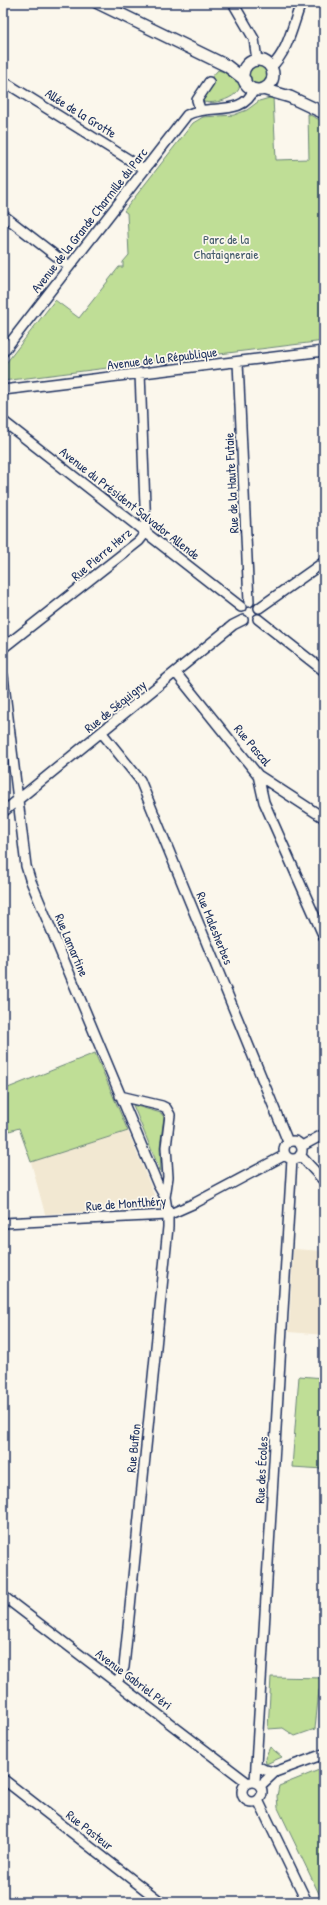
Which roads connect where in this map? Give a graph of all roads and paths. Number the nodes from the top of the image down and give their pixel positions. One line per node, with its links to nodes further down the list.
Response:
1 (98, 3): 5 (main road)
2 (233, 3): 4 (street)
3 (301, 3): 7 (street)
4 (257, 60): 6 (main road); 7 (main road)
5 (227, 66): 6 (main road); 8 (main road)
6 (247, 66): 8 (main road)
7 (272, 71): 11 (main road); 12 (main road)
8 (245, 80): 11 (main road)
9 (3, 81): 15 (street, Allée de la Grotte)
10 (210, 82): 13 (street)
11 (258, 89): 12 (main road); 13 (street, Avenue de la Grande Charmille du Parc)
12 (290, 96): 14 (main road)
13 (200, 109): 15 (street, Avenue de la Grande Charmille du Parc)
14 (324, 113)
15 (144, 169): 17 (street, Avenue de la Grande Charmille du Parc)
16 (3, 215): 17 (street)
17 (69, 266): 19 (street, Avenue de la Grande Charmille du Parc)
18 (324, 351): 20 (street, Avenue de la République)
19 (3, 352)
20 (238, 362): 21 (street, Avenue de la République); 26 (street, Rue de la Haute Futaie)
21 (140, 373): 22 (street, Avenue de la République); 24 (street, Rue Pierre Herz)
22 (3, 390)
23 (3, 421): 24 (street, Avenue du Président Salvador Allende)
24 (146, 532): 26 (street, Avenue du Président Salvador Allende); 30 (street, Rue Pierre Herz)
25 (324, 562): 27 (street)
26 (245, 604): 27 (street); 29 (street)
27 (259, 608): 28 (street)
28 (258, 619): 29 (street); 31 (street)
29 (243, 620): 32 (street, Rue de Séquigny)
30 (3, 648)
31 (324, 671)
32 (176, 673): 34 (street, Rue de Séquigny); 35 (street, Rue Pascal)
33 (3, 676): 36 (street, Rue Lamartine)
34 (102, 733): 36 (street, Rue de Séquigny); 42 (street, Rue Malesherbes)
35 (258, 775): 38 (street, Rue Pascal); 39 (street)
36 (18, 800): 37 (street, Rue de Séquigny); 40 (street, Rue Lamartine)
37 (3, 812)
38 (324, 818)
39 (324, 937)
40 (120, 1096): 45 (street, Rue Lamartine); 45 (street, Rue Lamartine)
41 (324, 1134): 43 (street, Rue de Montlhéry)
42 (288, 1142): 43 (street, Rue des Écoles); 43 (street)
43 (295, 1154): 44 (street); 46 (street, Rue de Montlhéry); 51 (street, Rue des Écoles)
44 (324, 1181)
45 (165, 1197): 46 (street, Rue Lamartine)
46 (168, 1214): 47 (street, Rue de Montlhéry); 49 (street, Rue Buffon)
47 (3, 1223)
48 (3, 1596): 49 (street, Avenue Gabriel Péri)
49 (117, 1683): 54 (street, Avenue Gabriel Péri)
50 (324, 1754): 52 (street)
51 (257, 1766): 52 (street); 54 (street, Rue des Écoles)
52 (275, 1772): 54 (street)
53 (3, 1779): 56 (street, Rue Pasteur)
54 (254, 1784): 55 (street); 55 (street)
55 (258, 1800): 57 (street)
56 (161, 1902)
57 (307, 1902)

